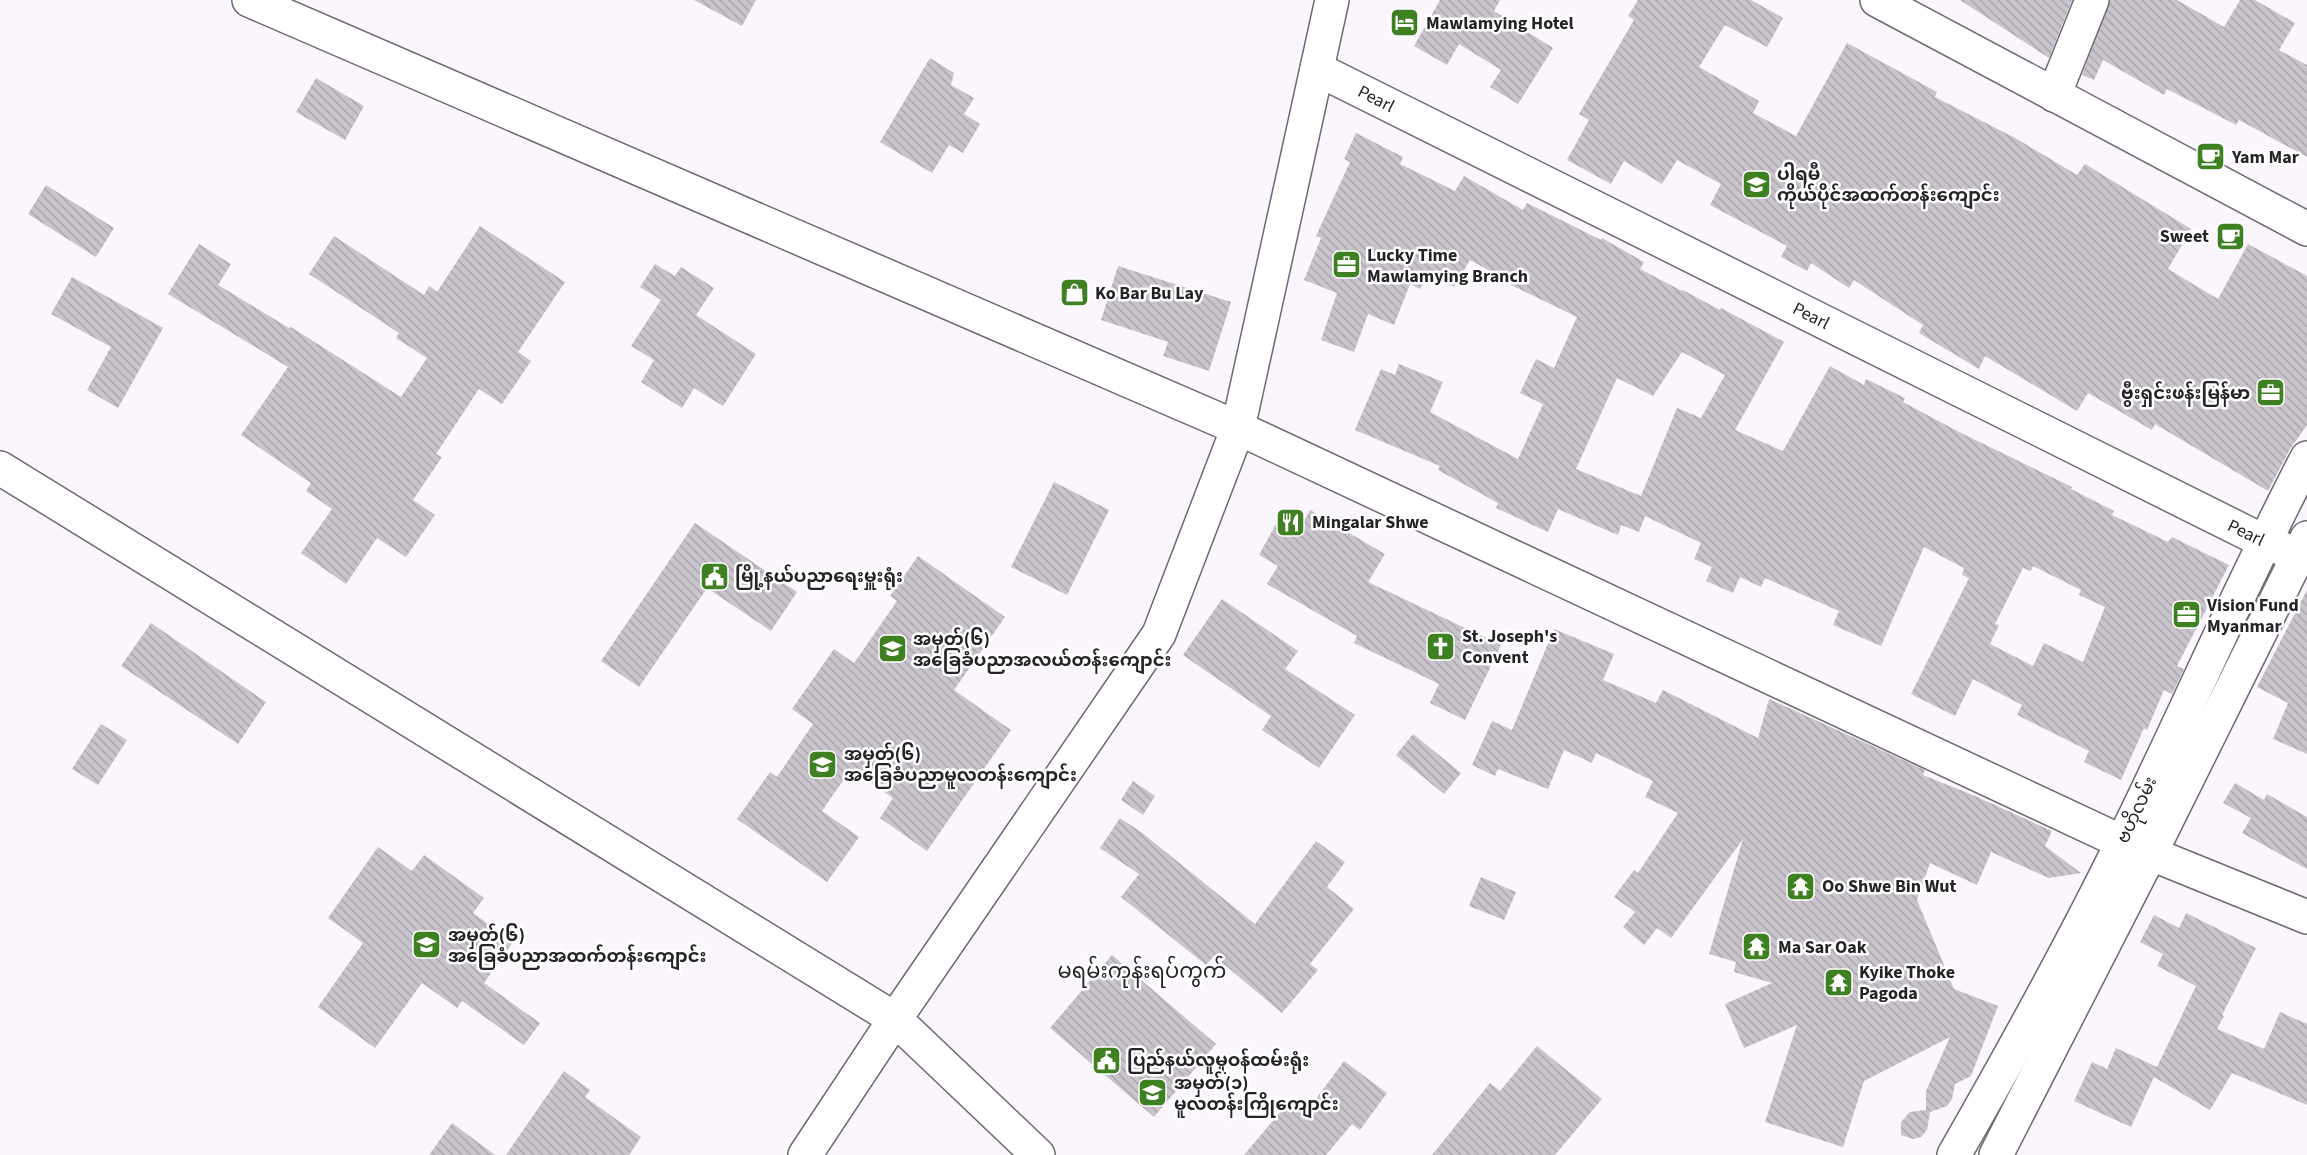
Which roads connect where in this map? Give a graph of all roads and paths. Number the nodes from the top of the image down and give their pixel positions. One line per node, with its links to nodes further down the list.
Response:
1 (249, 0): 8 (street)
2 (1332, 0): 5 (street)
3 (1877, 0): 6 (street)
4 (2092, 0): 6 (street)
5 (1317, 69): 8 (street); 11 (street, Pearl)
6 (2054, 95): 7 (street)
7 (2307, 230)
8 (1238, 428): 13 (street); 15 (street)
9 (2307, 458): 11 (street, ဗဟိုလမ်း)
10 (0, 468): 15 (street)
11 (2263, 541): 12 (street, Pearl); 13 (street, ဗဟိုလမ်း)
12 (2304, 551): 13 (street, ဗဟိုလမ်း)
13 (2137, 847): 14 (street); 18 (street, ဗဟိုလမ်း); 19 (street, ဗဟိုလမ်း)
14 (2307, 917)
15 (895, 1019): 16 (street); 17 (street)
16 (805, 1155)
17 (1038, 1155)
18 (1954, 1155)
19 (1996, 1155)

